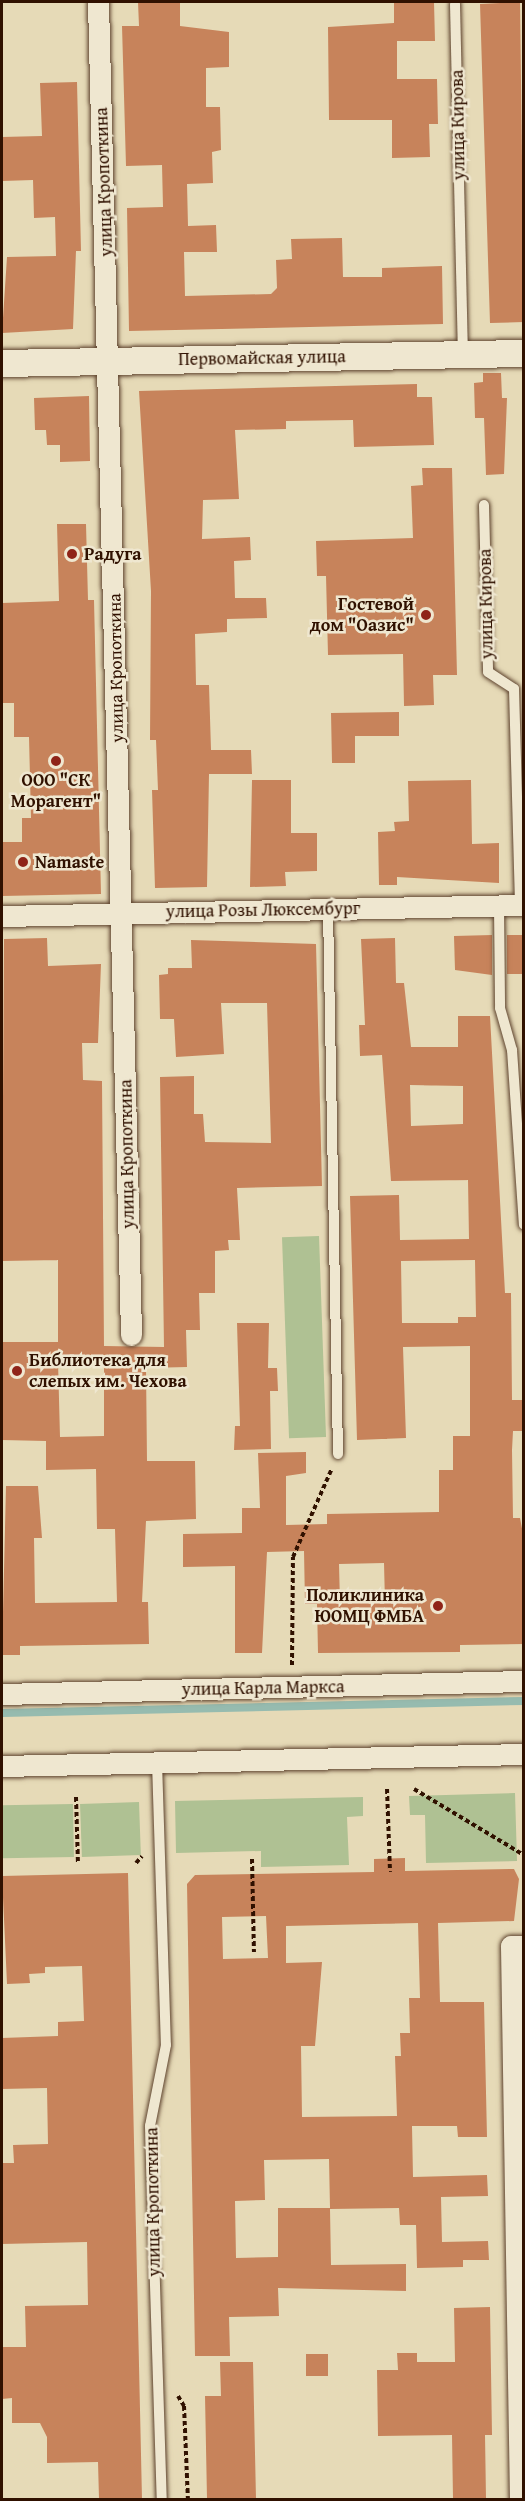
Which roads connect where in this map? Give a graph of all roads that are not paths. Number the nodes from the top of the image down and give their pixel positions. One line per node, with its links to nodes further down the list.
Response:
1 (98, 2): 5 (street, улица Кропоткина)
2 (455, 4): 4 (lane, улица Кирова)
3 (524, 353): 4 (street, Первомайская улица)
4 (464, 354): 5 (street, Первомайская улица)
5 (110, 361): 6 (street, Первомайская улица); 10 (street, улица Кропоткина)
6 (2, 363)
7 (484, 505): 8 (lane, улица Кирова)
8 (514, 905): 9 (street, улица Розы Люксембург); 12 (lane, улица Кирова)
9 (328, 909): 10 (street, улица Розы Люксембург); 14 (lane)
10 (121, 913): 11 (street, улица Розы Люксембург); 13 (street, улица Кропоткина)
11 (2, 916)
12 (524, 1225)
13 (130, 1335)
14 (338, 1454)
15 (524, 1681): 16 (street, улица Карла Маркса)
16 (2, 1694)
17 (524, 1754): 18 (street)
18 (157, 1762): 19 (street); 21 (lane, улица Кропоткина)
19 (2, 1766)
20 (524, 1946): 22 (street)
21 (162, 2499)
22 (520, 2499)

